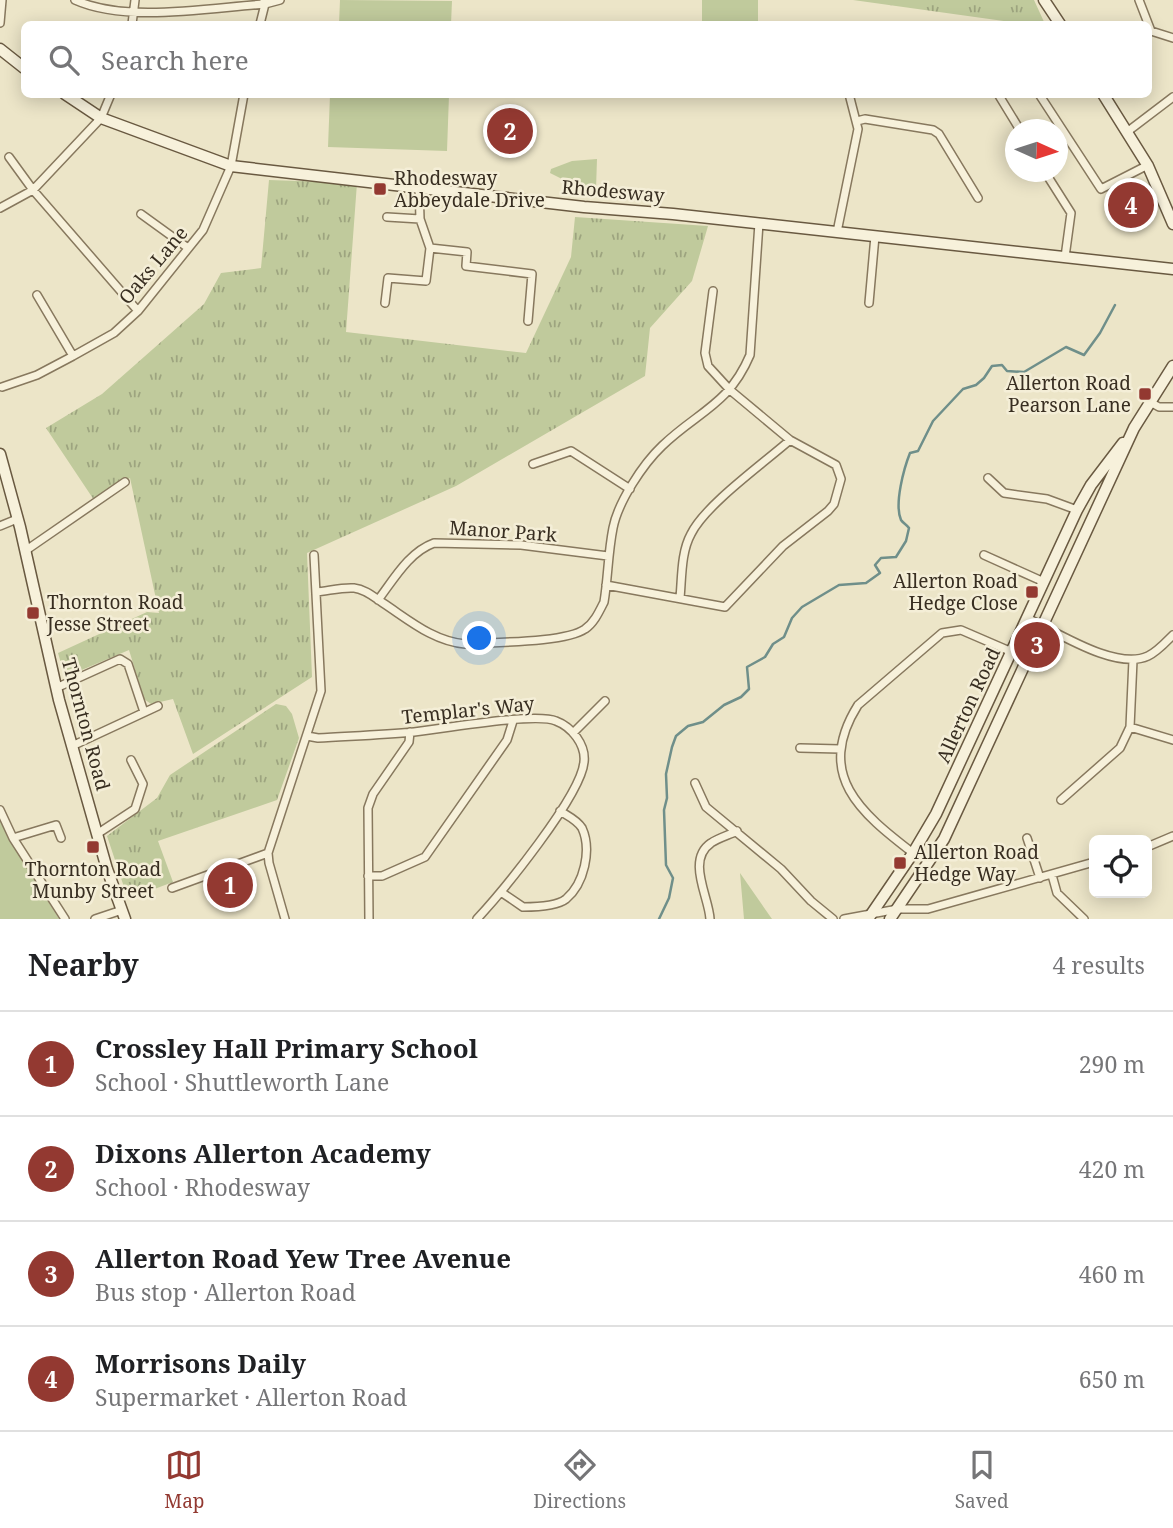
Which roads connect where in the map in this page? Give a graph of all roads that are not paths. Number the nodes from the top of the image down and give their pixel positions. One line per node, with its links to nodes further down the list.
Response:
1 (2, 0): 13 (street)
2 (75, 0): 8 (street)
3 (135, 0): 8 (street)
4 (280, 0): 7 (street)
5 (1044, 0): 11 (street)
6 (1139, 0): 12 (street)
7 (264, 2): 8 (street); 10 (street)
8 (133, 13): 9 (street)
9 (132, 21)
10 (261, 21)
11 (1058, 21)
12 (1147, 21)
13 (0, 23)
14 (1152, 31): 15 (street)
15 (1173, 38)
16 (0, 49): 17 (street)
17 (21, 66)
18 (1173, 97): 29 (street)
19 (71, 98): 26 (street, Rhodesway)
20 (110, 98): 26 (street)
21 (243, 98): 32 (street, Oaks Lane)
22 (850, 98): 28 (street)
23 (1000, 98): 27 (street)
24 (1043, 98): 31 (street)
25 (1106, 98): 29 (street)
26 (102, 118): 32 (street, Rhodesway); 35 (street)
27 (1013, 119)
28 (857, 121): 36 (street); 43 (street)
29 (1127, 132): 31 (street)
30 (9, 157): 35 (street)
31 (1148, 165): 42 (street)
32 (231, 166): 34 (street, Rhodesway); 45 (street, Oaks Lane)
33 (1051, 182): 47 (street)
34 (419, 186): 40 (street); 41 (street, Rhodesway)
35 (33, 190): 37 (street); 53 (street)
36 (978, 198)
37 (0, 208)
38 (141, 214): 45 (street)
39 (387, 217): 40 (street)
40 (420, 219): 46 (street)
41 (759, 223): 43 (street, Rhodesway); 58 (street)
42 (1173, 224)
43 (837, 232): 44 (street, Rhodesway)
44 (875, 236): 47 (street, Rhodesway); 52 (street)
45 (188, 248): 53 (street, Oaks Lane)
46 (430, 248): 51 (street); 54 (street)
47 (1065, 257): 48 (street, Rhodesway)
48 (1173, 269)
49 (713, 291): 58 (street)
50 (37, 295): 55 (street)
51 (385, 303)
52 (869, 303)
53 (138, 311): 55 (street, Oaks Lane)
54 (528, 321)
55 (73, 356): 57 (street, Oaks Lane)
56 (1173, 366): 59 (street, Allerton Road)
57 (2, 387)
58 (730, 390): 62 (street); 67 (street)
59 (1150, 402): 60 (street); 61 (street, Allerton Road)
60 (1173, 407)
61 (1134, 428): 68 (street, Allerton Road); 81 (street, Allerton Road)
62 (790, 440): 78 (street); 78 (street)
63 (1, 458): 69 (street, Thornton Road)
64 (533, 464): 67 (street)
65 (988, 478): 68 (street)
66 (125, 482): 71 (street)
67 (631, 489): 74 (street)
68 (1077, 510): 75 (street, Allerton Road)
69 (17, 519): 70 (street); 71 (street, Thornton Road)
70 (0, 526)
71 (25, 551): 85 (street, Thornton Road)
72 (314, 555): 77 (street)
73 (984, 555): 75 (street)
74 (608, 556): 76 (street); 79 (street, Manor Park)
75 (1044, 582): 80 (street, Allerton Road)
76 (607, 585): 78 (street); 79 (street)
77 (316, 592): 79 (street); 93 (street)
78 (680, 598)
79 (378, 600)
80 (1027, 618): 81 (street); 83 (street, Allerton Road)
81 (1043, 626): 84 (street); 118 (street, Allerton Road)
82 (1173, 635): 84 (street)
83 (1012, 652): 97 (street); 111 (street, Allerton Road)
84 (1133, 660): 90 (street)
85 (57, 688): 88 (street); 95 (street, Thornton Road)
86 (605, 701): 92 (street)
87 (158, 706): 88 (street)
88 (144, 712): 95 (street)
89 (513, 721): 91 (street, Templar's Way); 92 (street, Templar's Way); 114 (street)
90 (1130, 727): 94 (street); 100 (street)
91 (410, 732): 93 (street, Templar's Way); 114 (street)
92 (573, 733): 102 (street)
93 (307, 736): 110 (street)
94 (1173, 740)
95 (72, 746): 104 (street, Thornton Road)
96 (800, 748): 97 (street)
97 (841, 749): 111 (street)
98 (131, 761): 104 (street)
99 (695, 783): 103 (street)
100 (1061, 800)
101 (0, 810): 106 (street)
102 (561, 811): 117 (street); 117 (street)
103 (737, 831): 126 (street); 127 (street)
104 (97, 834): 119 (street, Thornton Road)
105 (1173, 836): 109 (street)
106 (13, 838): 107 (street); 121 (street)
107 (61, 838)
108 (1027, 838): 115 (street)
109 (1152, 845)
110 (268, 853): 116 (street); 123 (street)
111 (914, 853): 120 (street, Allerton Road)
112 (1089, 863): 113 (street)
113 (1052, 874): 115 (street); 130 (street)
114 (368, 876): 124 (street)
115 (1040, 878): 118 (street)
116 (172, 888)
117 (501, 892): 125 (street)
118 (898, 909): 120 (street); 129 (street, Allerton Road)
119 (123, 914): 122 (street)
120 (869, 916): 128 (street)
121 (65, 919)
122 (95, 919)
123 (285, 919)
124 (369, 919)
125 (477, 919)
126 (710, 919)
127 (833, 919)
128 (844, 919)
129 (890, 919)
130 (1084, 919)

